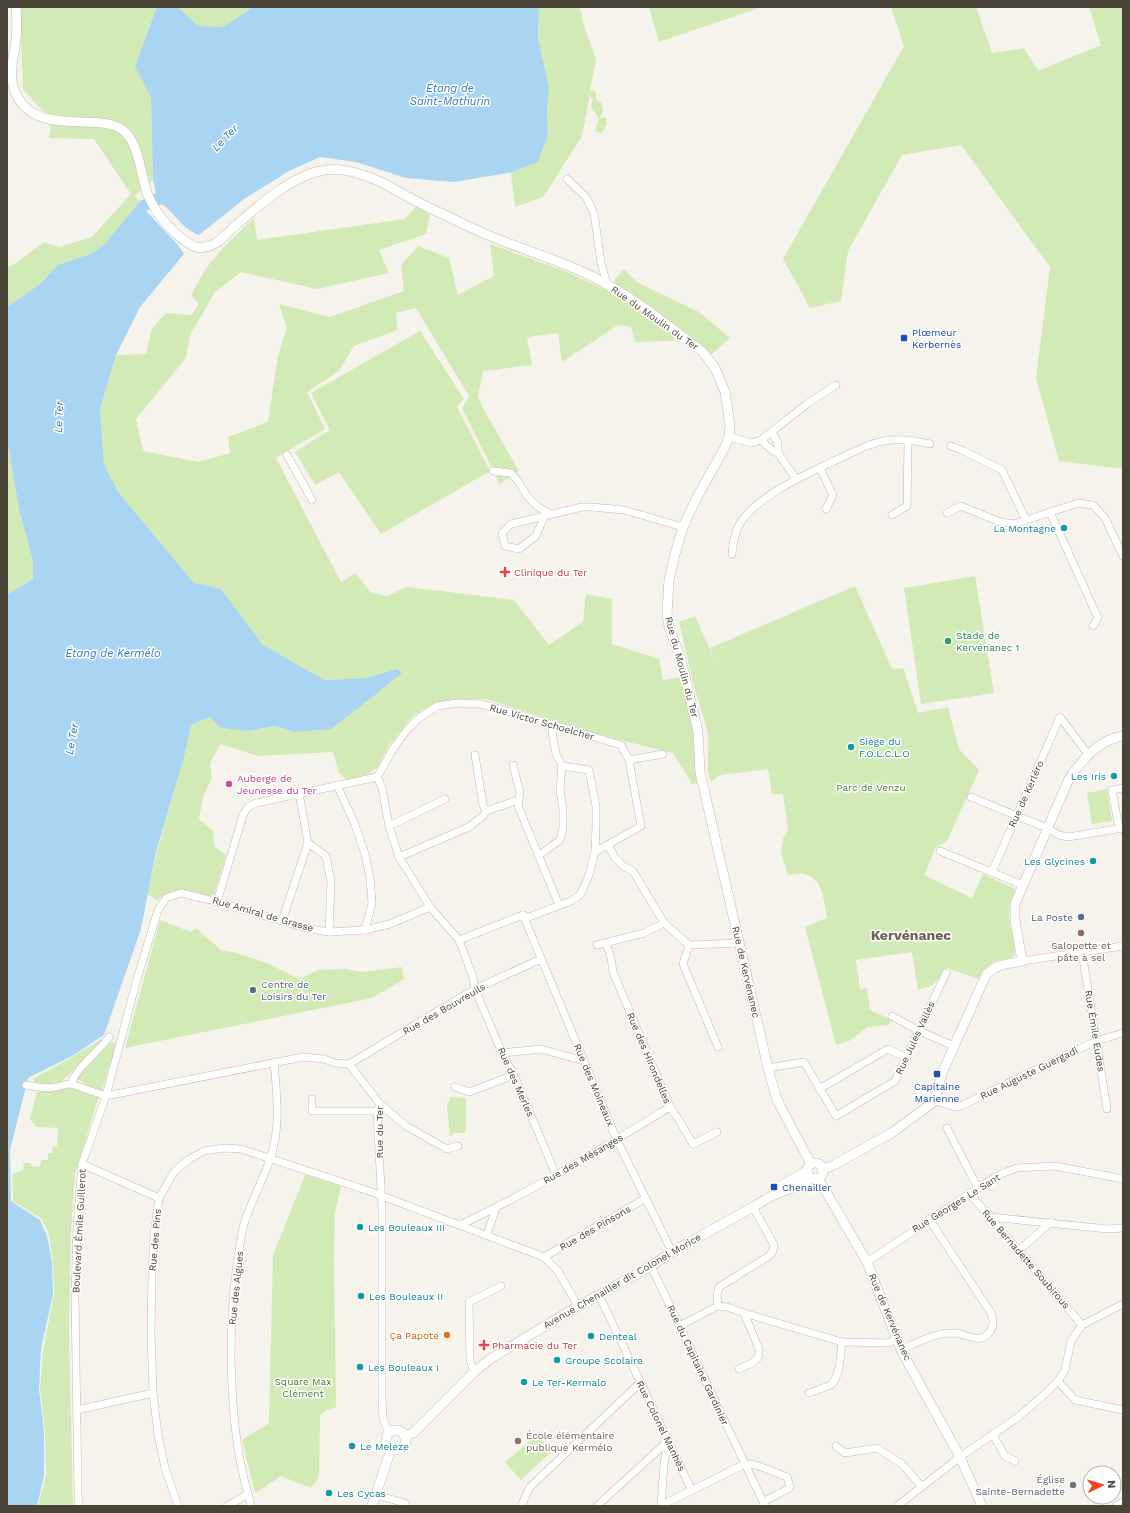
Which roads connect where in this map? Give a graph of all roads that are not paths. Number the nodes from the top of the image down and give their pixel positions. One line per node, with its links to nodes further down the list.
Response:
1 (16, 7): 2 (street, Rue du Moulin du Ter)
2 (10, 62): 4 (street, Rue du Moulin du Ter)
3 (567, 179): 4 (street)
4 (607, 284): 7 (street, Rue du Moulin du Ter)
5 (836, 385): 6 (street)
6 (772, 432): 8 (street); 12 (street)
7 (729, 438): 8 (street); 24 (street, Rue du Moulin du Ter)
8 (761, 440): 12 (street)
9 (908, 440): 10 (street); 14 (street); 21 (street)
10 (930, 444)
11 (951, 446): 23 (street)
12 (778, 453): 16 (street)
13 (287, 455): 17 (street)
14 (820, 468): 16 (street); 18 (street)
15 (493, 470): 22 (street)
16 (796, 479): 25 (street)
17 (312, 500)
18 (826, 509)
19 (1050, 512): 23 (street); 26 (street); 27 (street)
20 (947, 513): 23 (street)
21 (892, 515)
22 (547, 516): 22 (street); 24 (street)
23 (1026, 520)
24 (683, 527): 36 (street, Rue du Moulin du Ter)
25 (732, 554)
26 (1123, 556)
27 (1093, 626)
28 (553, 724): 33 (street, Rue Victor Schoelcher); 35 (street); 37 (street, Rue Victor Schoelcher)
29 (1123, 736): 31 (street)
30 (663, 754): 33 (street)
31 (1088, 754): 45 (street, Rue de Kerléro); 47 (street)
32 (475, 755): 44 (street)
33 (629, 760): 50 (street, Rue Victor Schoelcher)
34 (513, 765): 43 (street)
35 (562, 766): 52 (street); 53 (street)
36 (700, 772): 68 (street, Rue de Kervénanec)
37 (377, 777): 38 (street); 46 (street)
38 (337, 785): 40 (street); 64 (street)
39 (1123, 788): 48 (street)
40 (299, 794): 49 (street); 58 (street)
41 (971, 797): 45 (street)
42 (445, 799): 46 (street)
43 (518, 800): 44 (street); 53 (street)
44 (486, 811): 54 (street)
45 (1016, 816): 47 (street); 55 (street, Rue de Kerléro)
46 (389, 826): 54 (street)
47 (1048, 828): 48 (street); 56 (street)
48 (1121, 828)
49 (308, 843): 62 (street); 65 (street)
50 (608, 845): 52 (street, Rue Victor Schoelcher); 63 (street)
51 (940, 851): 55 (street)
52 (595, 852): 59 (street)
53 (538, 856): 59 (street)
54 (399, 857): 60 (street)
55 (992, 872): 56 (street)
56 (1023, 885): 74 (street)
57 (166, 898): 58 (street, Rue Amiral de Grasse); 95 (street, Boulevard Émile Guillerot)
58 (217, 902): 62 (street, Rue Amiral de Grasse)
59 (559, 905): 61 (street)
60 (430, 908): 64 (street, Rue Amiral de Grasse); 66 (street)
61 (523, 915): 66 (street); 73 (street, Rue des Moineaux)
62 (282, 921): 65 (street, Rue Amiral de Grasse)
63 (664, 923): 67 (street); 70 (street)
64 (365, 930): 65 (street, Rue Amiral de Grasse)
65 (329, 932)
66 (459, 940): 76 (street, Rue des Merles)
67 (606, 943): 69 (street); 98 (street, Rue des Hirondelles)
68 (740, 944): 70 (street); 89 (street, Rue de Kervénanec)
69 (597, 946)
70 (689, 946): 83 (street)
71 (1123, 946): 72 (street)
72 (1082, 952): 74 (street); 81 (street, Rue Émile Eudes)
73 (541, 959): 76 (street, Rue des Bouvreuils); 86 (street, Rue des Moineaux)
74 (1022, 961): 82 (street)
75 (946, 973): 78 (street, Rue Jules Vallès)
76 (475, 989): 84 (street, Rue des Merles); 88 (street, Rue des Bouvreuils)
77 (892, 1016): 78 (street)
78 (919, 1031): 82 (street); 85 (street, Rue Jules Vallès)
79 (1123, 1033): 81 (street, Rue Auguste Guergadi)
80 (110, 1037): 91 (street)
81 (1096, 1041): 97 (street, Rue Auguste Guergadi); 100 (street, Rue Émile Eudes)
82 (954, 1046): 97 (street)
83 (718, 1047)
84 (502, 1053): 86 (street); 90 (street, Rue des Merles)
85 (907, 1058): 94 (street); 94 (street, Rue Jules Vallès)
86 (584, 1061): 103 (street, Rue des Moineaux)
87 (274, 1063): 88 (street); 95 (street); 105 (street, Rue des Algues)
88 (349, 1064): 99 (street, Rue du Ter)
89 (768, 1068): 94 (street, Rue Jules Vallès); 107 (street, Rue de Kervénanec)
90 (514, 1074): 93 (street); 108 (street, Rue des Merles)
91 (70, 1084): 92 (street); 95 (street)
92 (26, 1085)
93 (455, 1087)
94 (820, 1089)
95 (106, 1096): 106 (street, Boulevard Émile Guillerot)
96 (312, 1100): 99 (street)
97 (935, 1101): 107 (street)
98 (670, 1107): 102 (street, Rue des Hirondelles); 103 (street, Rue des Mésanges)
99 (379, 1108): 104 (street); 112 (street, Rue du Ter)
100 (1107, 1109)
101 (947, 1128): 110 (street)
102 (717, 1132)
103 (617, 1140): 108 (street, Rue des Mésanges); 114 (street, Rue des Moineaux)
104 (458, 1146)
105 (271, 1158): 112 (street, Rue des Pins); 113 (street, Rue des Pins); 158 (street, Rue des Algues)
106 (82, 1164): 113 (street); 145 (street, Boulevard Émile Guillerot)
107 (811, 1173): 115 (street, Avenue Chenailler dit Colonel Morice); 126 (street, Rue de Kervénanec)
108 (556, 1175): 116 (street, Rue des Mésanges)
109 (1123, 1179): 110 (street, Rue Georges Le Sant)
110 (978, 1188): 111 (street, Rue Georges Le Sant)
111 (969, 1193): 117 (street, Rue Bernadette Soubirous); 118 (street, Rue Georges Le Sant)
112 (381, 1195): 120 (street, Rue des Pins); 147 (street, Rue du Ter)
113 (159, 1198): 143 (street, Rue des Pins)
114 (646, 1198): 124 (street, Rue des Moineaux); 125 (street, Rue des Pinsons)
115 (753, 1207): 124 (street, Avenue Chenailler dit Colonel Morice); 131 (street)
116 (496, 1208): 120 (street, Rue des Mésanges); 122 (street)
117 (990, 1217): 119 (street); 123 (street, Rue Bernadette Soubirous)
118 (929, 1219): 126 (street, Rue Georges Le Sant); 138 (street)
119 (1052, 1222): 121 (street); 123 (street)
120 (460, 1225): 122 (street, Rue des Pins)
121 (1123, 1228)
122 (487, 1235): 125 (street, Rue des Pins)
123 (1018, 1250): 134 (street, Rue Bernadette Soubirous)
124 (672, 1252): 127 (street, Avenue Chenailler dit Colonel Morice)
125 (544, 1257): 130 (street)
126 (867, 1262): 136 (street, Rue de Kervénanec)
127 (651, 1266): 129 (street, Avenue Chenailler dit Colonel Morice); 135 (street, Rue du Capitaine Gardinier)
128 (500, 1286): 140 (street)
129 (599, 1295): 130 (street, Avenue Chenailler dit Colonel Morice); 142 (street, Rue Colonel Manhès)
130 (578, 1306): 140 (street, Avenue Chenailler dit Colonel Morice)
131 (718, 1306): 133 (street); 135 (street)
132 (1123, 1306): 134 (street)
133 (744, 1313): 137 (street); 139 (street)
134 (1082, 1324): 141 (street)
135 (679, 1326): 155 (street, Rue du Capitaine Gardinier)
136 (897, 1339): 137 (street); 138 (street, Rue de Kervénanec)
137 (842, 1342): 144 (street)
138 (902, 1350): 153 (street, Rue de Kervénanec)
139 (739, 1369)
140 (474, 1372): 149 (street, Avenue Chenailler dit Colonel Morice)
141 (1058, 1381): 146 (street); 148 (street)
142 (640, 1383): 150 (street, Rue Colonel Manhès); 170 (street)
143 (153, 1392): 145 (street); 165 (street, Rue des Pins)
144 (809, 1393)
145 (77, 1410): 164 (street, Boulevard Émile Guillerot)
146 (1123, 1410)
147 (389, 1433): 149 (street); 152 (street)
148 (993, 1435): 153 (street); 154 (street)
149 (404, 1436): 152 (street, Avenue Chenailler dit Colonel Morice)
150 (668, 1441): 157 (street, Rue Colonel Manhès); 162 (street); 171 (street)
151 (836, 1446): 156 (street)
152 (391, 1449): 159 (street)
153 (960, 1457): 156 (street); 172 (street, Rue de Kervénanec)
154 (1014, 1461)
155 (745, 1464): 157 (street); 161 (street, Rue du Capitaine Gardinier); 161 (street, Rue du Capitaine Gardinier)
156 (922, 1487): 163 (street)
157 (692, 1491): 162 (street)
158 (248, 1494): 166 (street); 167 (street, Rue des Algues)
159 (376, 1496): 168 (street); 169 (street)
160 (1123, 1502): 173 (street)
161 (764, 1504)
162 (661, 1505)
163 (899, 1505)
164 (79, 1506)
165 (178, 1506)
166 (227, 1506)
167 (252, 1506)
168 (372, 1506)
169 (406, 1506)
170 (521, 1506)
171 (597, 1506)
172 (982, 1506)
173 (1116, 1506)

